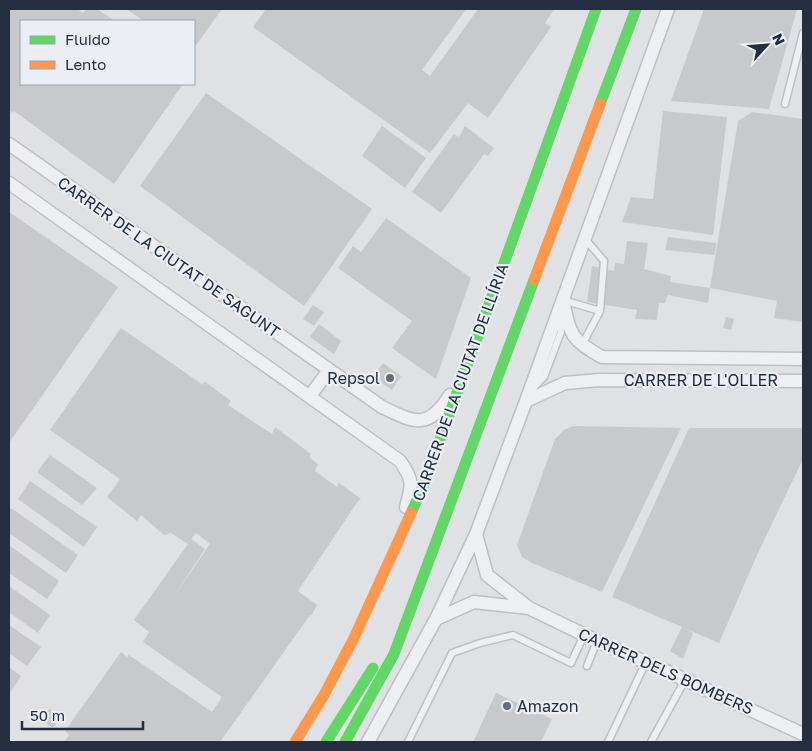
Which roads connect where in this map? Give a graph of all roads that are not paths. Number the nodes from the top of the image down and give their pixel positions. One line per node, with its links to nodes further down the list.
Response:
1 (596, 9): 15 (street, CARRER DE LA CIUTAT DE LLÍRIA)
2 (636, 9): 22 (street, CARRER DE LA CIUTAT DE LLÍRIA)
3 (668, 9): 8 (street)
4 (803, 33): 5 (lane)
5 (785, 104)
6 (9, 144): 14 (street, CARRER DE LA CIUTAT DE SAGUNT)
7 (9, 183): 18 (street, CARRER DE LA CIUTAT DE SAGUNT)
8 (585, 239): 9 (street); 10 (lane)
9 (561, 305): 10 (lane); 11 (street, CARRER DE L'OLLER); 19 (street)
10 (600, 310): 11 (lane)
11 (582, 345): 12 (street, CARRER DE L'OLLER)
12 (602, 356): 13 (street, CARRER DE L'OLLER); 16 (street, CARRER DE L'OLLER)
13 (803, 359)
14 (329, 370): 15 (street, CARRER DE LA CIUTAT DE SAGUNT); 18 (street)
15 (462, 376): 21 (street, CARRER DE LA CIUTAT DE LLÍRIA)
16 (600, 380): 17 (street, CARRER DE L'OLLER); 19 (street, CARRER DE L'OLLER)
17 (803, 381)
18 (310, 396): 21 (street, CARRER DE LA CIUTAT DE SAGUNT)
19 (528, 396): 20 (street)
20 (476, 534): 23 (street, CARRER DELS BOMBERS); 24 (street)
21 (394, 551): 31 (street, CARRER DE LA CIUTAT DE LLÍRIA)
22 (420, 587): 32 (street, CARRER DE LA CIUTAT DE LLÍRIA); 33 (street, CARRER DE LA CIUTAT DE LLÍRIA)
23 (529, 608): 24 (street, CARRER DELS BOMBERS); 25 (street, CARRER DELS BOMBERS)
24 (436, 619): 34 (street)
25 (584, 635): 26 (street, CARRER DELS BOMBERS); 35 (lane)
26 (597, 641): 27 (street, CARRER DELS BOMBERS); 28 (lane)
27 (646, 662): 29 (street, CARRER DELS BOMBERS); 36 (lane)
28 (587, 666)
29 (685, 680): 30 (street, CARRER DELS BOMBERS); 37 (lane)
30 (803, 734)
31 (295, 742)
32 (326, 742)
33 (345, 742)
34 (368, 742)
35 (408, 742)
36 (608, 742)
37 (651, 742)

